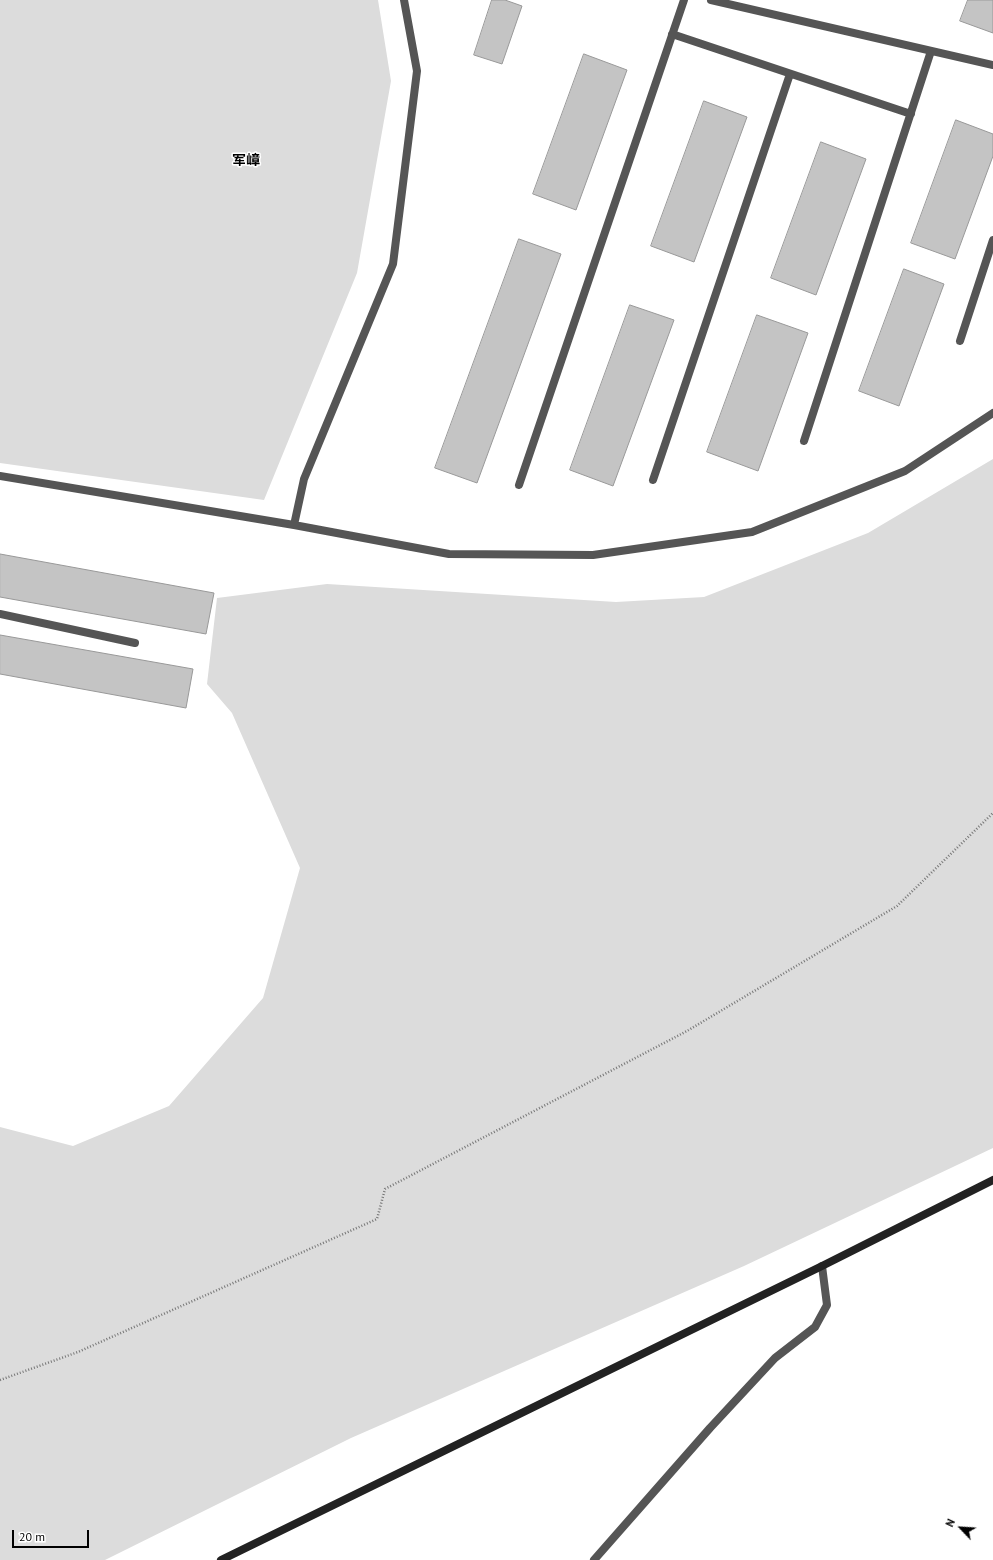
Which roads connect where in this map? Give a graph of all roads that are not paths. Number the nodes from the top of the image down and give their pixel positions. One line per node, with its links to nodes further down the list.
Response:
1 (404, 0): 16 (street)
2 (684, 0): 4 (street)
3 (711, 0): 5 (street)
4 (672, 34): 7 (street); 15 (street)
5 (931, 51): 6 (street); 8 (street)
6 (993, 65)
7 (790, 74): 8 (street); 14 (street)
8 (911, 114): 12 (street)
9 (993, 240): 10 (street)
10 (960, 341)
11 (993, 413): 16 (street)
12 (804, 440)
13 (0, 476): 16 (street)
14 (653, 480)
15 (519, 485)
16 (294, 525)
17 (0, 614): 18 (street)
18 (135, 643)
19 (993, 1180): 20 (street)
20 (822, 1266): 21 (street); 22 (street)
21 (221, 1560)
22 (594, 1560)

